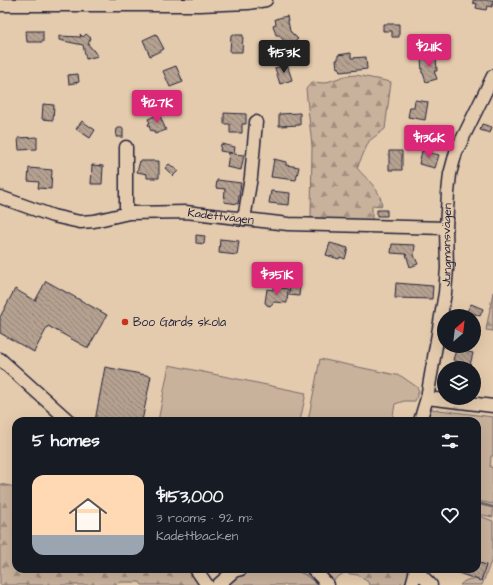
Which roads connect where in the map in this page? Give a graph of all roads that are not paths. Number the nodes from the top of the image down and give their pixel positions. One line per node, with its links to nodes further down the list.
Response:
1 (266, 0): 2 (street)
2 (1, 3)
3 (493, 76): 9 (street, Jungmansvägen)
4 (256, 122): 8 (street)
5 (126, 147): 7 (street)
6 (0, 197): 7 (street, Kadettvägen)
7 (126, 213): 8 (street, Kadettvägen)
8 (244, 218): 9 (street, Kadettvägen)
9 (446, 228): 11 (street, Jungmansvägen)
10 (0, 359): 13 (street)
11 (427, 398): 12 (street); 14 (street, Jungmansvägen)
12 (493, 406)
13 (65, 417)
14 (421, 417)
15 (199, 573): 20 (street)
16 (232, 573): 21 (street)
17 (317, 573): 22 (street)
18 (415, 573): 23 (street)
19 (420, 573): 24 (street)
20 (207, 585)
21 (218, 585)
22 (328, 585)
23 (412, 585)
24 (431, 585)

